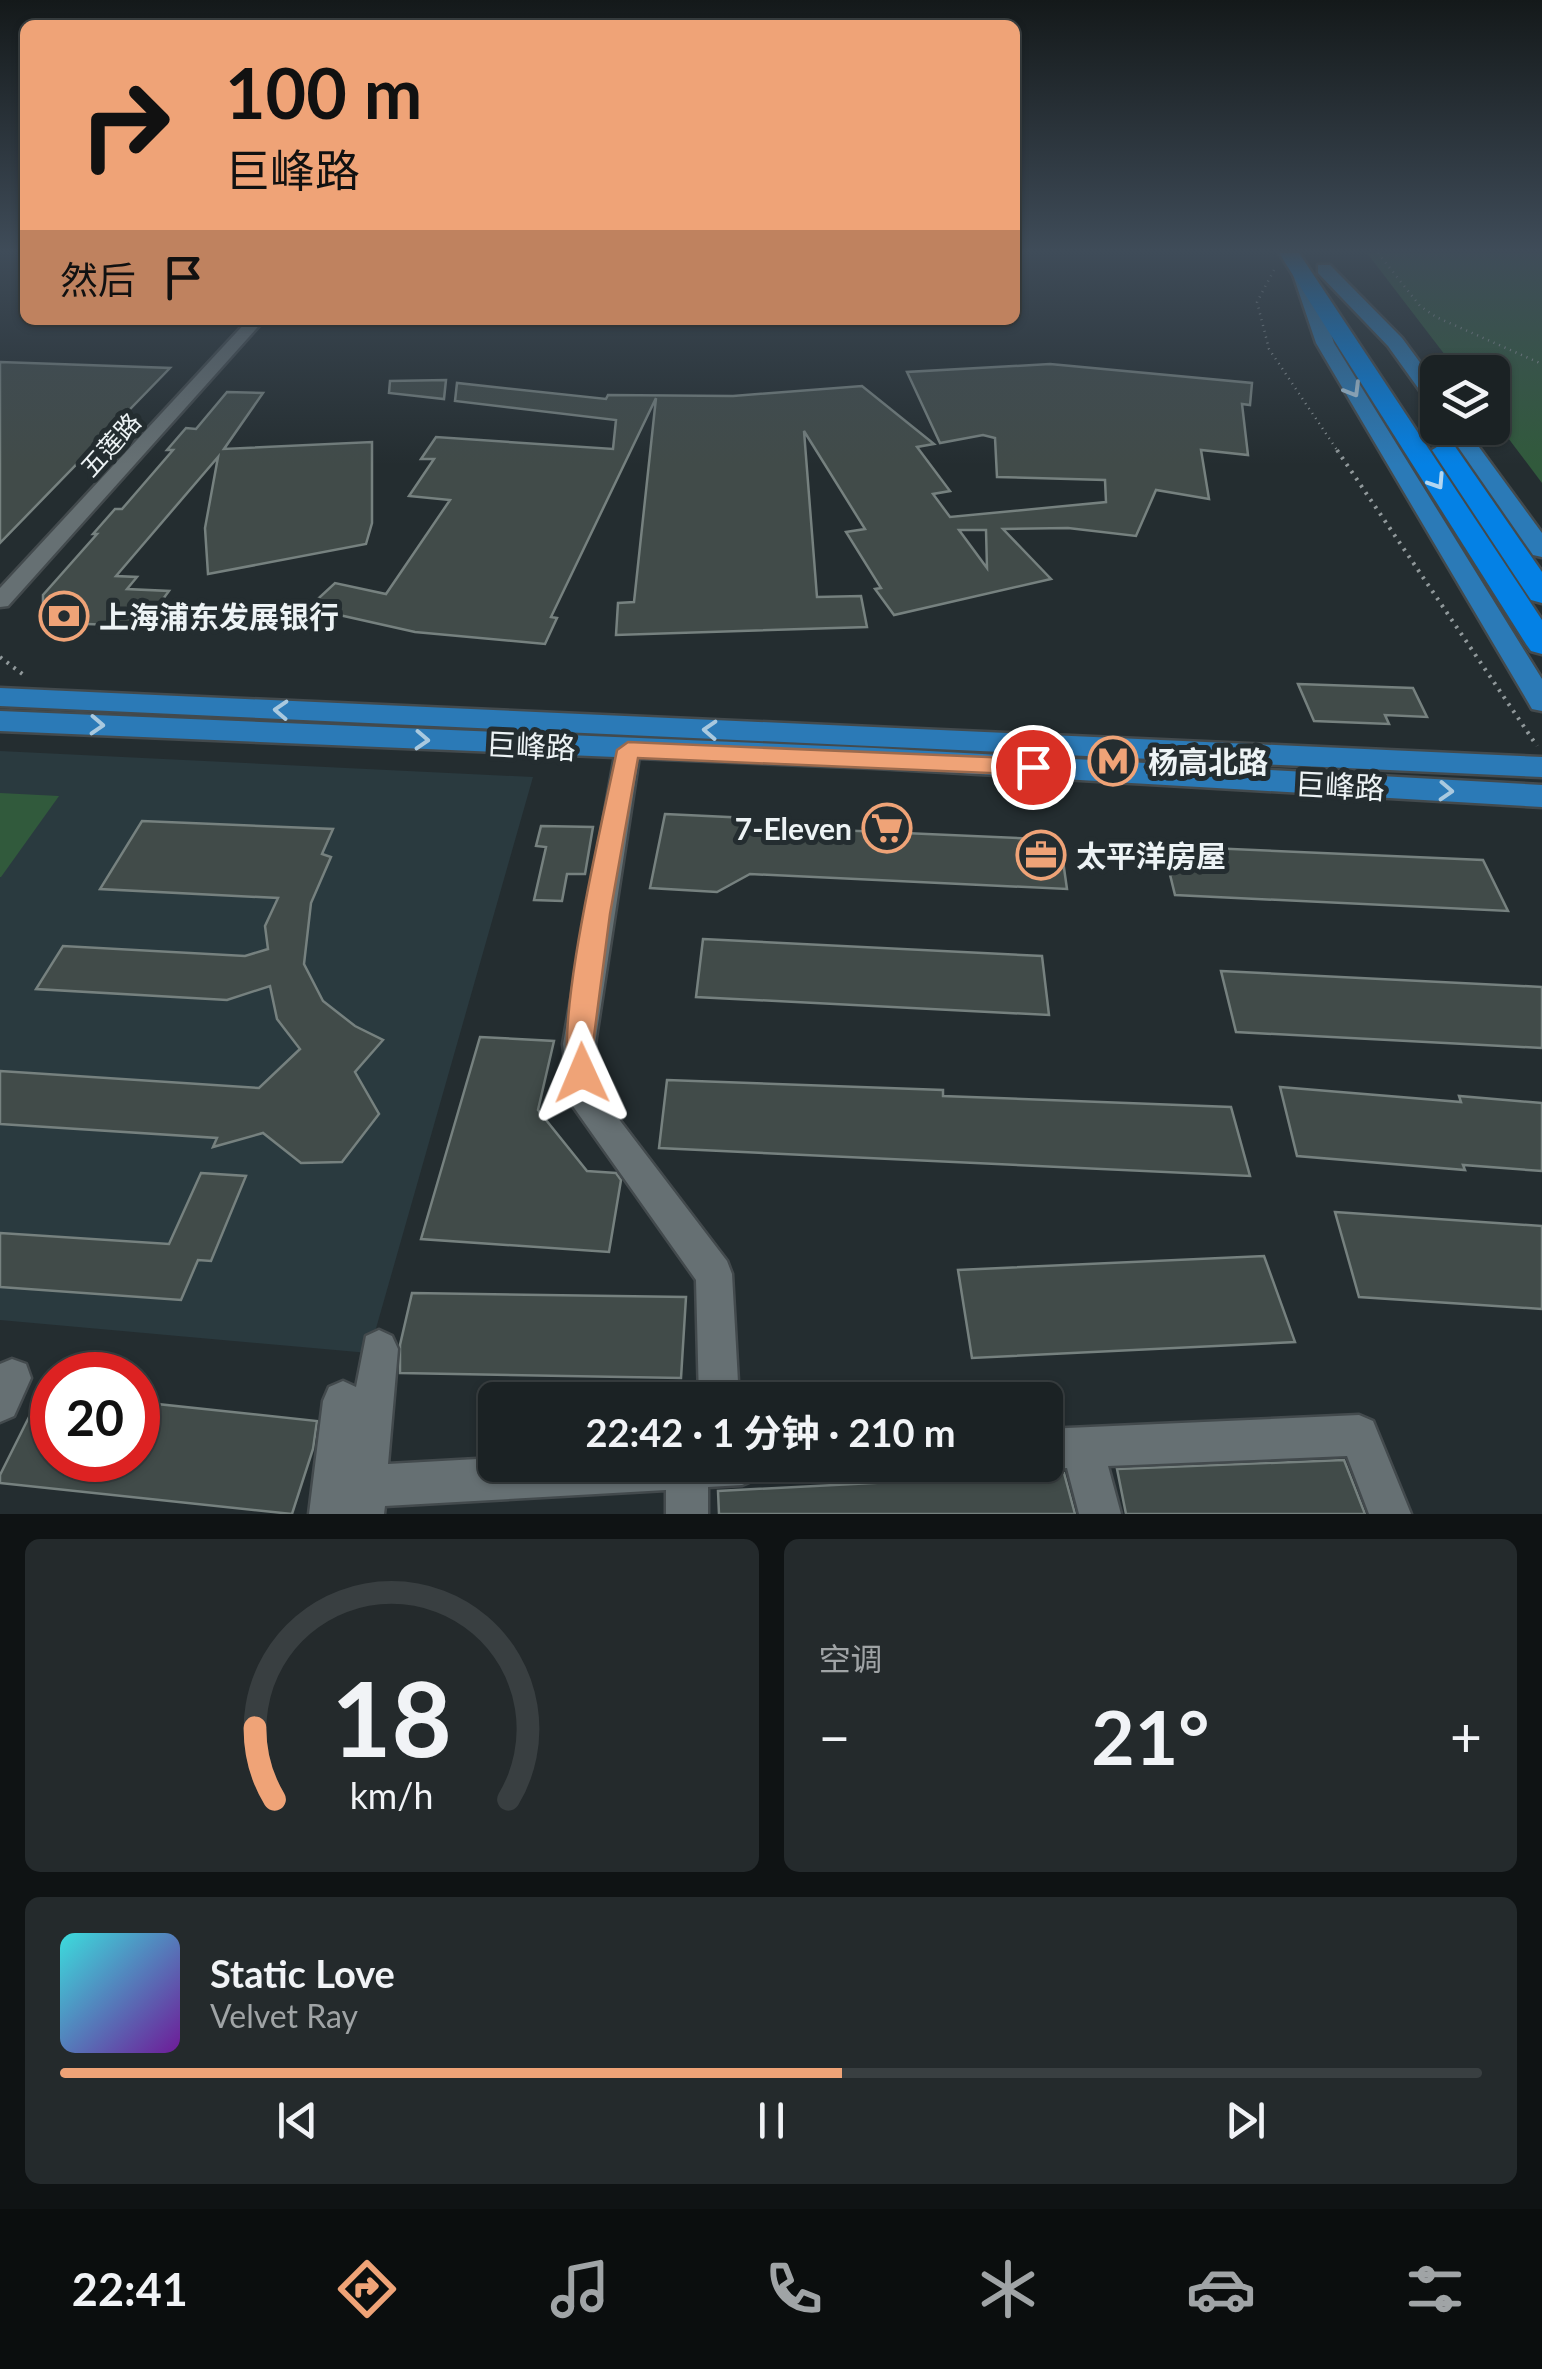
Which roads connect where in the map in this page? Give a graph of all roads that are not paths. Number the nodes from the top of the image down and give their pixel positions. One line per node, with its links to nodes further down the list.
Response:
1 (1318, 324): 15 (main road, one-way to 15)
2 (1345, 324): 6 (highway)
3 (1373, 324): 7 (main road)
4 (240, 325): 10 (street, 五莲路)
5 (251, 325): 12 (street, 五莲路)
6 (1379, 371): 11 (highway); 13 (highway, one-way to 13)
7 (1420, 377)
8 (1468, 445): 9 (main road)
9 (1542, 550)
10 (0, 580)
11 (1542, 594)
12 (0, 601)
13 (1542, 644)
14 (0, 697): 18 (main road, 巨峰路, one-way to 14)
15 (1542, 702)
16 (0, 721): 17 (main road, 巨峰路, one-way to 17)
17 (628, 750): 19 (main road, 巨峰路, one-way to 19); 21 (street)
18 (1542, 767)
19 (1542, 796)
20 (379, 1349): 26 (street)
21 (718, 1382)
22 (343, 1401): 27 (street)
23 (1064, 1448): 29 (street); 30 (street)
24 (548, 1482): 26 (street)
25 (703, 1482): 28 (street)
26 (364, 1500)
27 (330, 1514)
28 (687, 1514)
29 (1100, 1514)
30 (1390, 1514)

